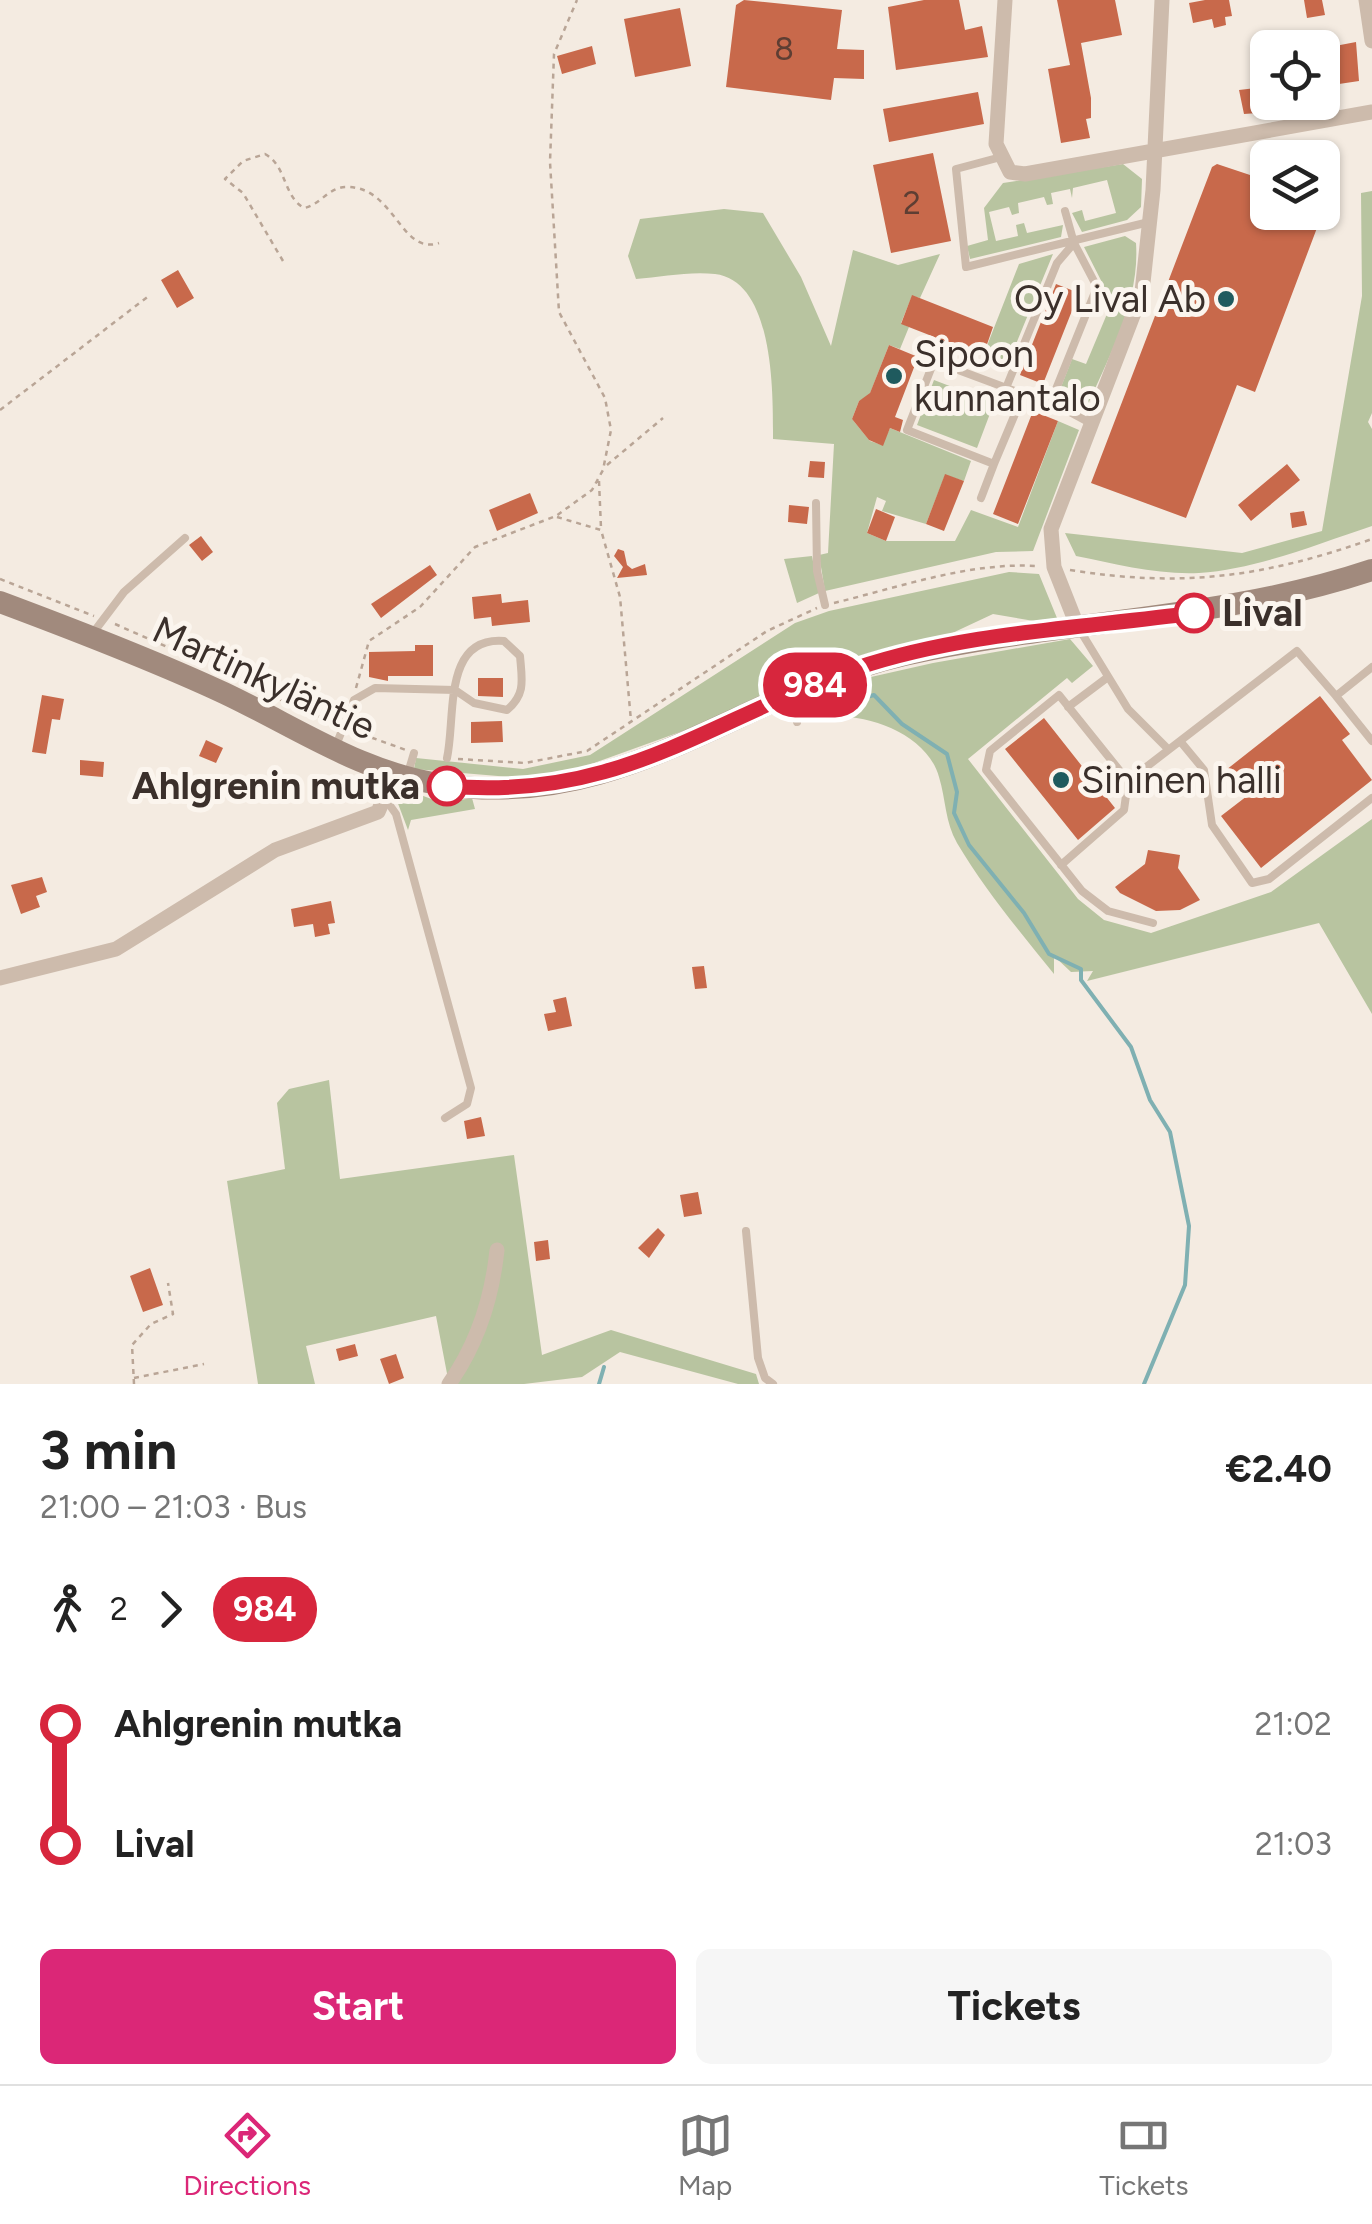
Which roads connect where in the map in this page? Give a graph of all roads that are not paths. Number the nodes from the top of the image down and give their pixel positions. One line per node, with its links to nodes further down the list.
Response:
1 (1005, 0): 7 (street)
2 (1162, 0): 6 (street)
3 (1366, 0): 4 (street)
4 (1372, 41)
5 (1372, 112): 6 (street)
6 (1153, 152): 7 (street); 9 (street)
7 (1001, 158): 10 (lane)
8 (1065, 211): 10 (lane)
9 (1149, 222): 10 (lane); 14 (street)
10 (1074, 243): 11 (lane); 13 (lane)
11 (1006, 388): 12 (lane); 15 (lane)
12 (1023, 394): 13 (lane); 15 (lane)
13 (1050, 404): 14 (lane)
14 (1092, 424): 23 (street)
15 (994, 464): 16 (lane)
16 (982, 498)
17 (816, 503): 21 (lane)
18 (185, 538): 22 (lane)
19 (1372, 570): 23 (street, Martinkyläntie)
20 (0, 602): 22 (street, Martinkyläntie)
21 (826, 605)
22 (96, 628): 34 (street, Martinkyläntie)
23 (1078, 628): 25 (lane); 27 (street, Martinkyläntie)
24 (1372, 667): 28 (lane)
25 (1108, 677): 29 (lane); 33 (lane)
26 (455, 690): 26 (lane); 34 (lane); 36 (lane)
27 (790, 694): 30 (lane); 37 (street, Martinkyläntie)
28 (1336, 696): 31 (lane); 32 (lane)
29 (1068, 707): 38 (lane); 41 (lane)
30 (798, 722)
31 (1180, 741): 33 (lane); 39 (lane)
32 (1372, 741)
33 (1168, 749): 38 (lane)
34 (334, 752): 37 (street, Martinkyläntie)
35 (414, 753): 37 (lane)
36 (448, 758)
37 (400, 777): 40 (street)
38 (1128, 782): 41 (lane)
39 (1372, 798)
40 (386, 800): 43 (street); 44 (lane)
41 (1060, 866): 42 (lane)
42 (1153, 923)
43 (0, 978)
44 (445, 1118)
45 (746, 1231): 48 (lane)
46 (497, 1250): 47 (street)
47 (449, 1384)
48 (773, 1384)

